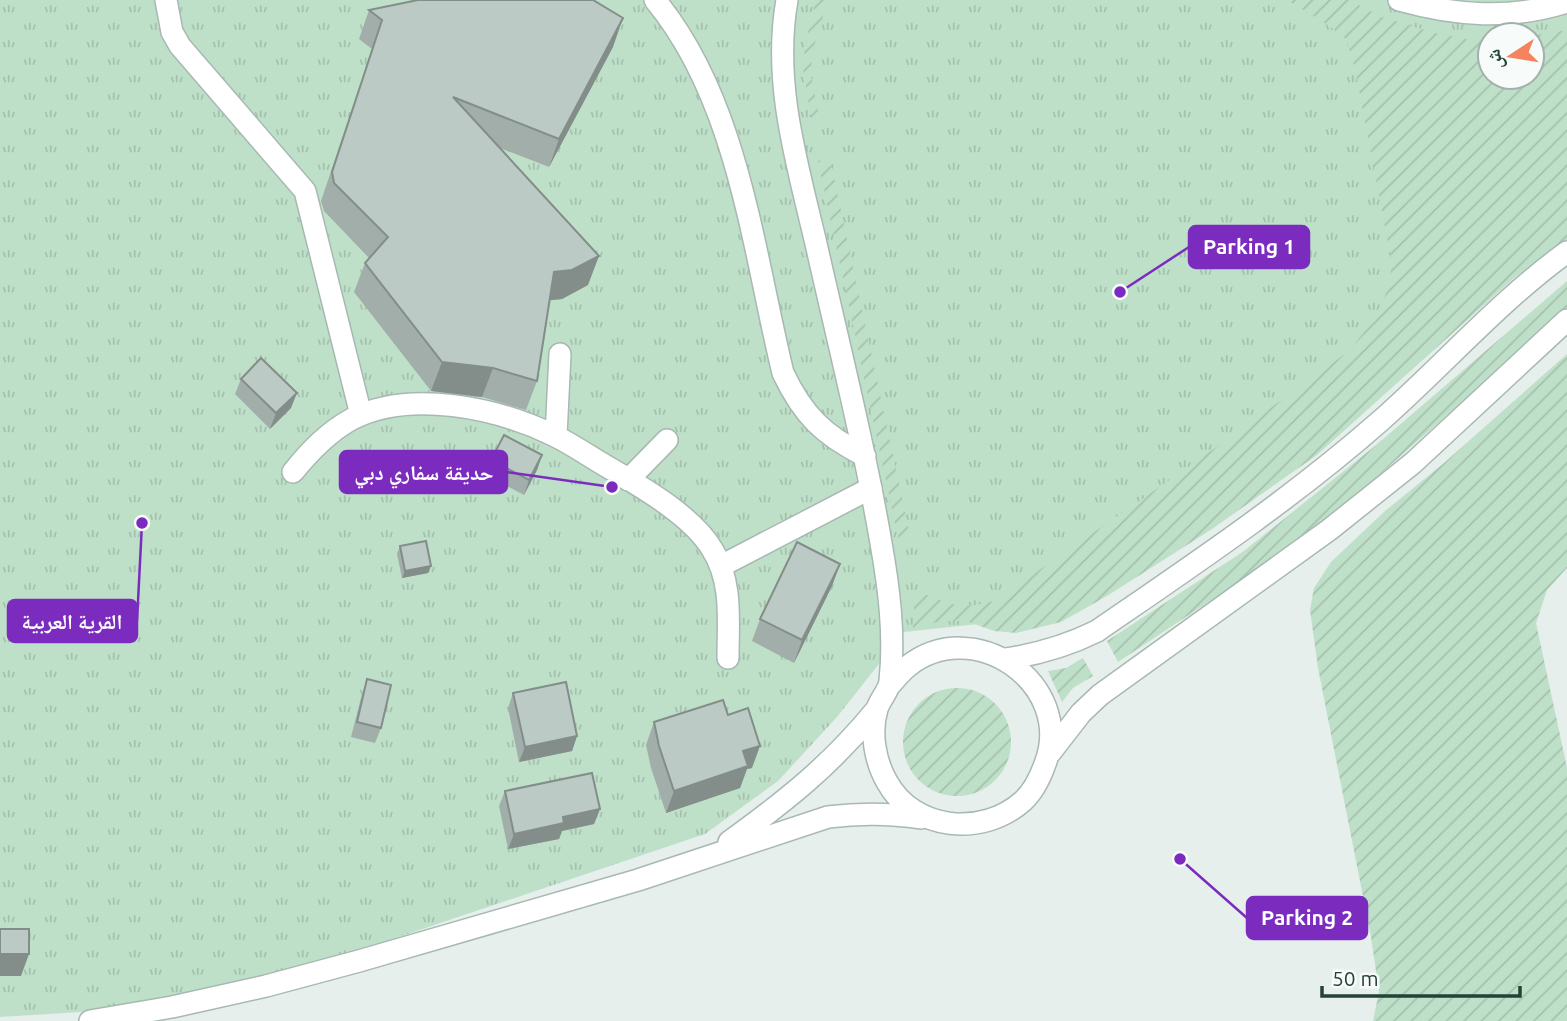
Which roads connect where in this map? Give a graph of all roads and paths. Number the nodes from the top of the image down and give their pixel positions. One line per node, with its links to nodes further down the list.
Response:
1 (166, 0): 9 (street)
2 (655, 0): 12 (street)
3 (787, 0): 12 (street)
4 (1399, 0): 5 (street)
5 (1567, 2)
6 (1567, 252): 18 (street)
7 (1567, 320): 21 (street)
8 (560, 354): 10 (street)
9 (361, 415): 10 (street); 13 (street)
10 (556, 436): 14 (street)
11 (667, 440): 14 (street)
12 (864, 456): 15 (street)
13 (293, 472)
14 (628, 480): 16 (street)
15 (871, 488): 16 (street); 19 (street)
16 (721, 566): 17 (street)
17 (728, 658)
18 (1006, 659): 19 (street); 21 (street)
19 (890, 685): 20 (street)
20 (878, 708): 22 (street); 23 (street)
21 (1049, 755): 22 (street)
22 (927, 818): 23 (street)
23 (715, 853): 24 (street)
24 (90, 1021)

